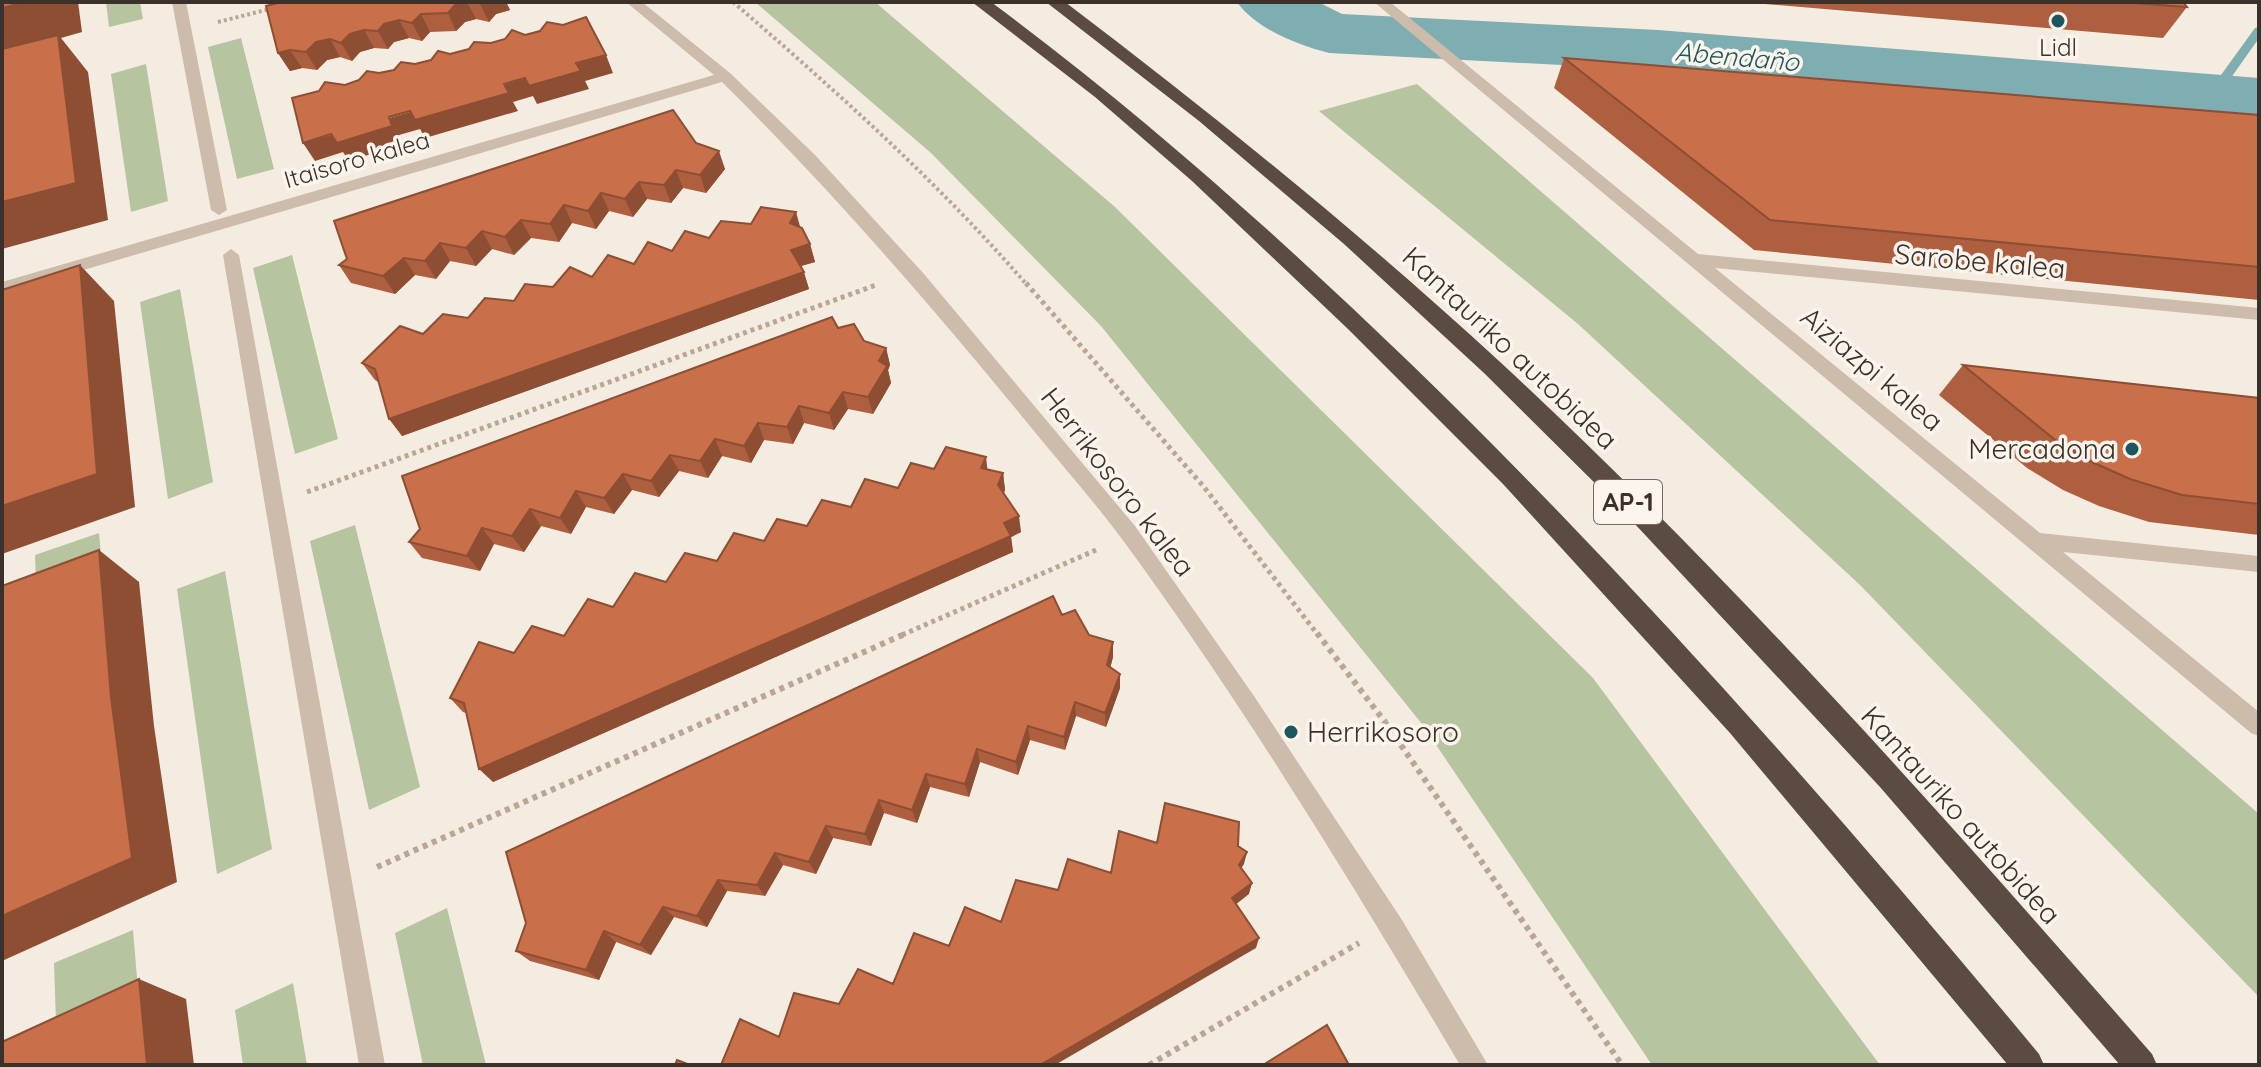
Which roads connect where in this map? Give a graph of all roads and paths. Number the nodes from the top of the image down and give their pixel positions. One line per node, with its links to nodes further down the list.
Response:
1 (179, 2): 8 (street)
2 (633, 2): 9 (street, Herrikosoro kalea)
3 (733, 2): 26 (path)
4 (980, 2): 27 (highway, AP-1)
5 (1054, 2): 28 (highway, Kantauriko autobidea / AP-1)
6 (1381, 2): 12 (street, Aiziazpi kalea)
7 (281, 6): 8 (path)
8 (186, 31): 10 (street)
9 (725, 76): 14 (street, Itaisoro kalea); 25 (street, Herrikosoro kalea)
10 (219, 210)
11 (231, 255): 16 (street)
12 (1696, 260): 15 (street, Sarobe kalea); 17 (street, Aiziazpi kalea)
13 (879, 284): 16 (path)
14 (2, 288)
15 (2259, 314)
16 (272, 505): 21 (street)
17 (2036, 541): 19 (street); 20 (street, Aiziazpi kalea)
18 (1100, 548): 21 (path)
19 (2259, 564)
20 (2259, 726)
21 (339, 883): 23 (street)
22 (1370, 937): 24 (path)
23 (372, 1065)
24 (1149, 1065)
25 (1475, 1065)
26 (1622, 1065)
27 (2028, 1065)
28 (2141, 1065)

